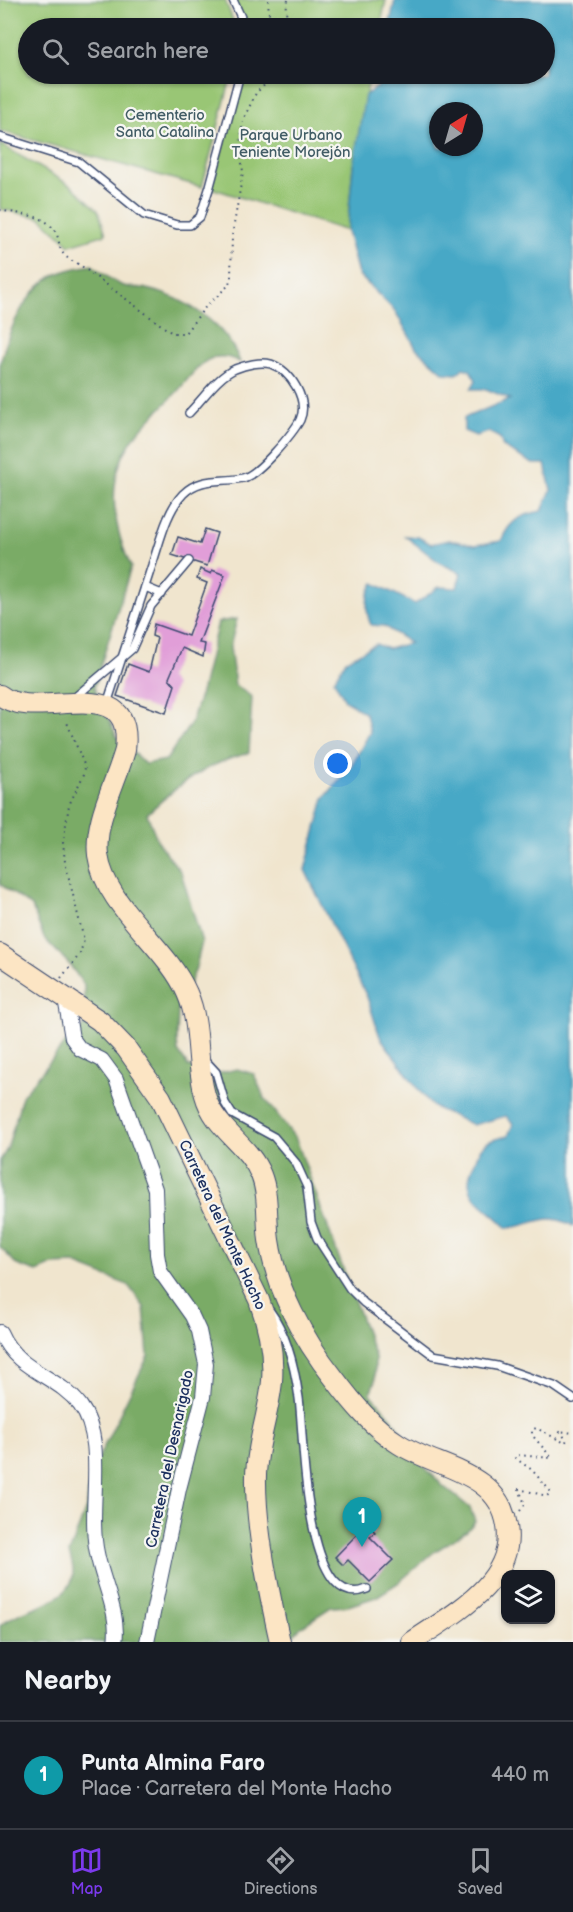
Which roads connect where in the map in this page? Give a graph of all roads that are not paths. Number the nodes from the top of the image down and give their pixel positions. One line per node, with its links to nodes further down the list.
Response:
1 (233, 0): 2 (lane)
2 (241, 18)
3 (237, 84): 4 (lane)
4 (0, 137)
5 (189, 413): 7 (lane)
6 (189, 561): 8 (lane)
7 (145, 587): 8 (lane); 9 (lane)
8 (162, 594): 9 (lane)
9 (121, 660): 11 (lane); 12 (lane)
10 (0, 694): 11 (main road)
11 (64, 702): 12 (main road)
12 (106, 706): 15 (main road, Carretera del Monte Hacho)
13 (1, 954): 14 (main road, Carretera del Monte Hacho)
14 (59, 994): 16 (main road, Carretera del Monte Hacho); 21 (street, Carretera del Desnarigado)
15 (201, 1055): 18 (lane); 23 (main road, Carretera del Monte Hacho)
16 (259, 1300): 19 (lane); 22 (main road, Carretera del Monte Hacho)
17 (0, 1332): 20 (street)
18 (573, 1399)
19 (367, 1589)
20 (115, 1642)
21 (147, 1642)
22 (280, 1642)
23 (412, 1642)

